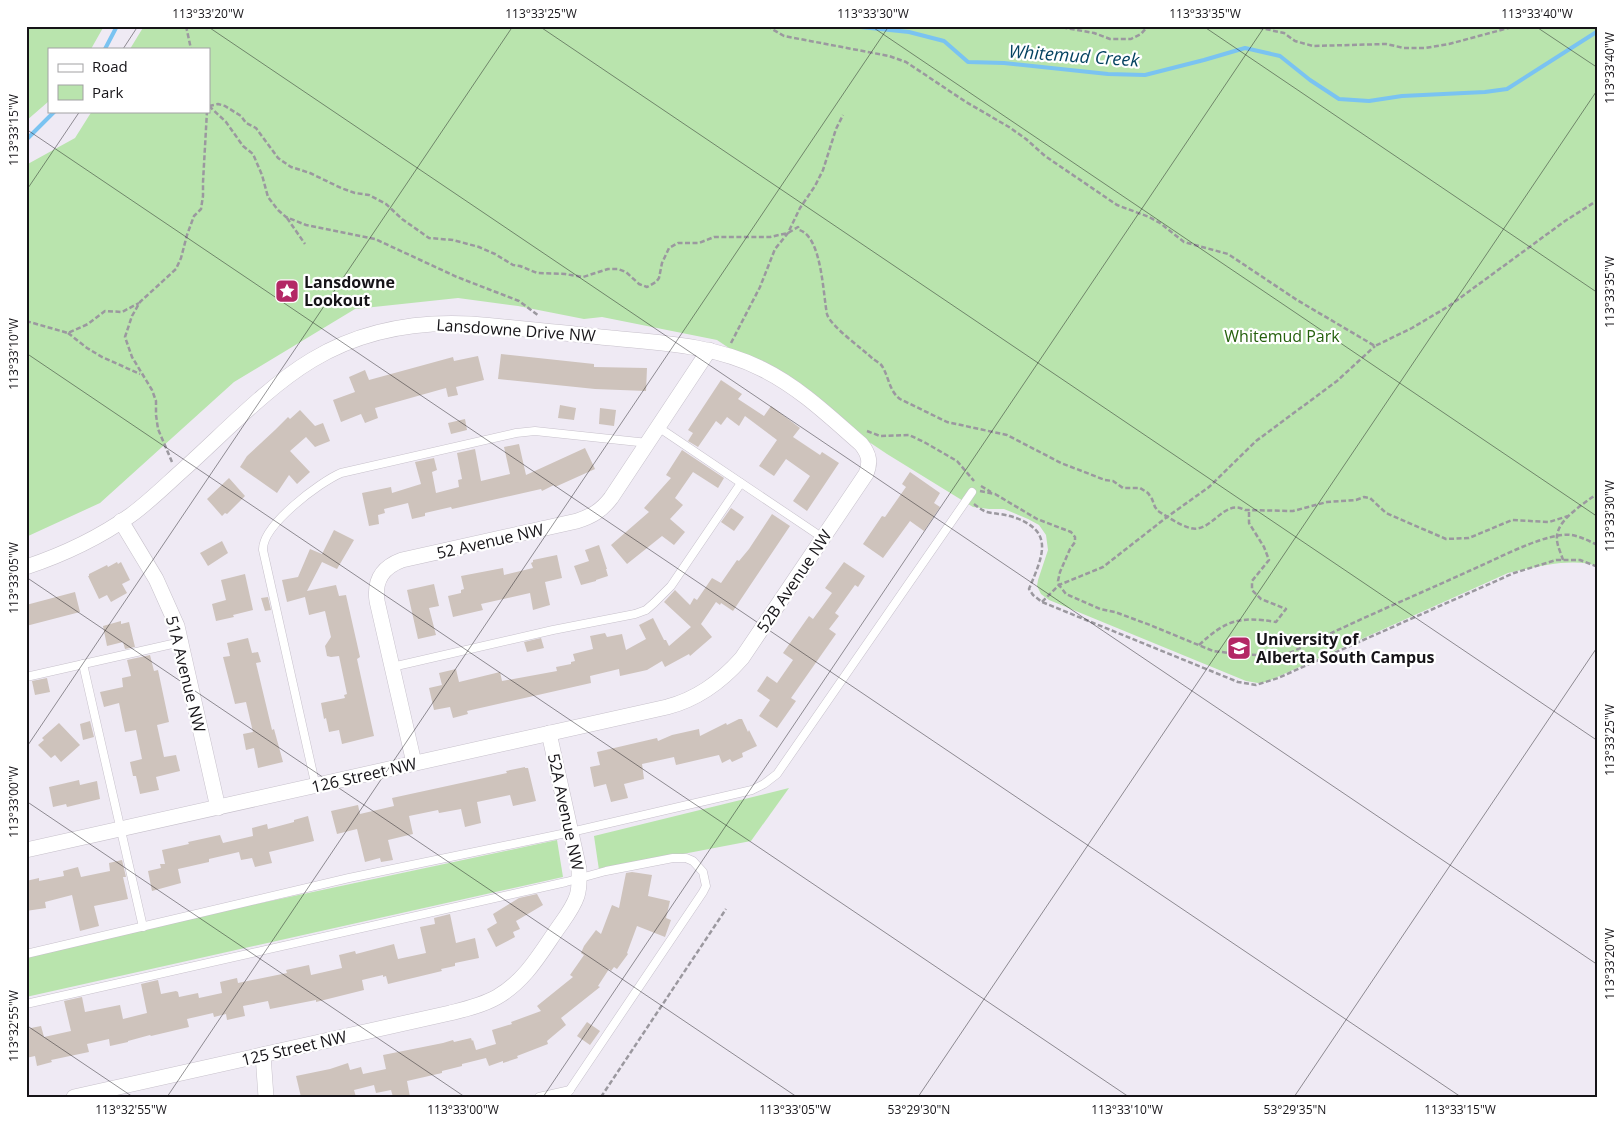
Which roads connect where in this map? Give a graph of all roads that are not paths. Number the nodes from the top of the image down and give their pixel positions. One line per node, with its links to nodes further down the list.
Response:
1 (709, 350): 2 (street, 52 Avenue NW); 4 (street, Lansdowne Drive NW); 7 (street, Lansdowne Drive NW)
2 (658, 427): 3 (street, 52 Avenue NW); 5 (lane)
3 (648, 443): 12 (street, 52 Avenue NW); 17 (lane)
4 (868, 454): 8 (street, 52B Avenue NW)
5 (741, 483): 8 (lane); 12 (lane)
6 (969, 496): 20 (lane)
7 (121, 521): 9 (street, Lansdowne Drive NW); 10 (street, 51A Avenue NW)
8 (823, 538): 14 (street, 52B Avenue NW)
9 (26, 567)
10 (181, 642): 11 (lane); 18 (street, 51A Avenue NW)
11 (84, 664): 13 (lane); 19 (lane)
12 (392, 667): 16 (street, 52 Avenue NW)
13 (26, 677)
14 (700, 694): 15 (street, 126 Street NW)
15 (549, 733): 16 (street, 126 Street NW); 20 (street, 52A Avenue NW)
16 (414, 763): 17 (street, 126 Street NW)
17 (316, 787): 18 (street, 126 Street NW)
18 (218, 808): 19 (street, 126 Street NW)
19 (120, 830): 21 (street, 126 Street NW); 23 (lane)
20 (571, 832): 22 (street, 52A Avenue NW); 23 (lane)
21 (26, 850)
22 (580, 879): 25 (street, 52A Avenue NW); 26 (lane); 28 (lane)
23 (143, 928): 24 (lane)
24 (26, 954)
25 (509, 988): 27 (street, 125 Street NW)
26 (26, 1004)
27 (263, 1054): 29 (street, 125 Street NW); 30 (street)
28 (568, 1094): 31 (lane)
29 (74, 1097)
30 (266, 1097)
31 (540, 1097)

